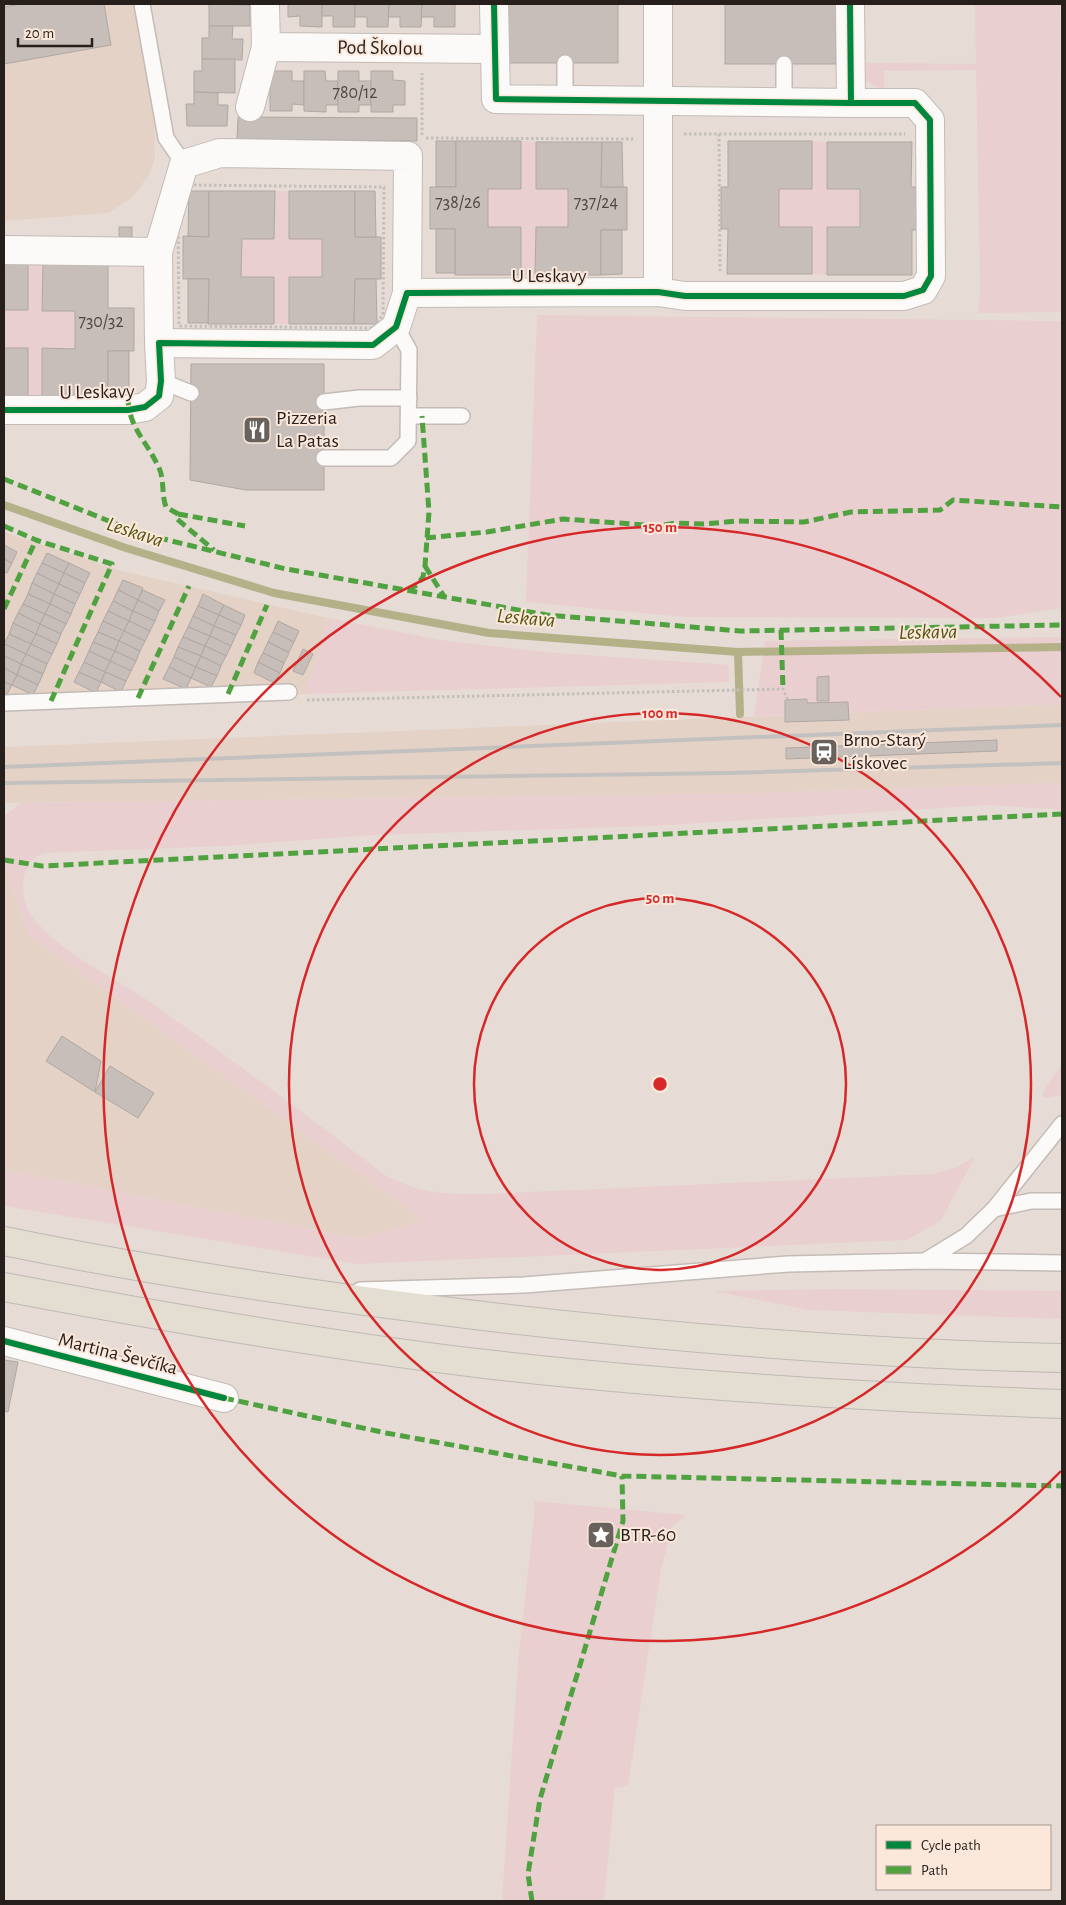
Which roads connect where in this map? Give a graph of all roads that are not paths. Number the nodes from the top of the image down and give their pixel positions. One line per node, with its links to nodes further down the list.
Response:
1 (142, 4): 15 (lane)
2 (265, 4): 6 (street)
3 (494, 4): 7 (street, U Leskavy)
4 (658, 4): 11 (street)
5 (850, 4): 13 (street)
6 (266, 47): 7 (street, Pod Školou); 14 (street)
7 (494, 50): 10 (street, U Leskavy)
8 (565, 63): 10 (lane)
9 (784, 64): 12 (lane)
10 (565, 101): 11 (street, U Leskavy)
11 (658, 102): 12 (street, U Leskavy); 18 (street)
12 (784, 103): 13 (street, U Leskavy)
13 (851, 103): 18 (street, U Leskavy)
14 (250, 107)
15 (184, 164): 17 (street, U Leskavy); 19 (street)
16 (4, 250): 17 (street)
17 (158, 252): 21 (street, U Leskavy)
18 (658, 292): 19 (street, U Leskavy)
19 (407, 293): 20 (street)
20 (384, 327): 21 (street); 24 (lane)
21 (159, 343): 22 (street, U Leskavy)
22 (161, 382): 23 (lane); 26 (street, U Leskavy)
23 (190, 393)
24 (409, 398): 25 (lane); 27 (lane)
25 (324, 402)
26 (4, 410)
27 (409, 416): 28 (lane); 29 (lane)
28 (462, 416)
29 (324, 458)
30 (293, 696): 31 (lane)
31 (4, 703)
32 (1062, 1124): 34 (lane)
33 (1062, 1201): 34 (lane)
34 (994, 1209): 36 (lane)
35 (4, 1241): 39 (highway)
36 (925, 1261): 37 (lane); 39 (lane)
37 (1062, 1263)
38 (4, 1287): 43 (highway)
39 (289, 1292): 41 (highway)
40 (4, 1341): 42 (street, Martina Ševčíka)
41 (1062, 1358)
42 (224, 1398)
43 (1062, 1404)

